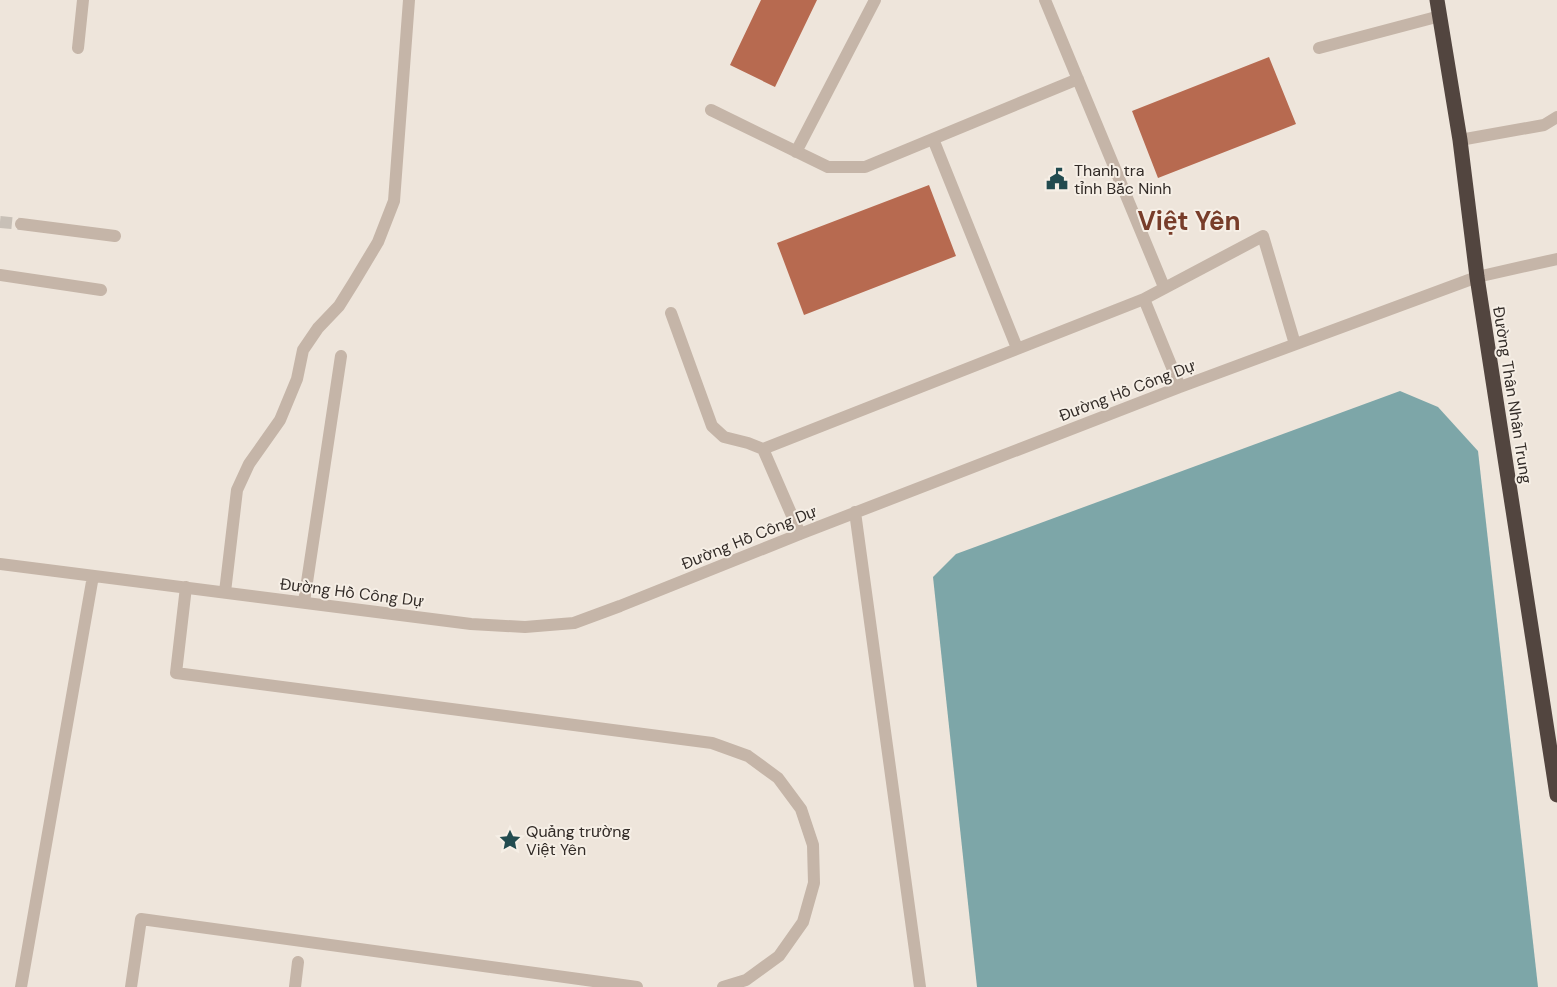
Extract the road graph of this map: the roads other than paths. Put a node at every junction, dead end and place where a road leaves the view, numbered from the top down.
1 (83, 0) edge
2 (409, 0) edge
3 (875, 0) edge
4 (1045, 0) edge
5 (1437, 0) edge
6 (1440, 16) junction
7 (78, 48) dead end
8 (1319, 48) dead end
9 (1078, 79) junction
10 (711, 110) dead end
11 (1557, 117) edge
12 (933, 139) junction
13 (1460, 140) junction
14 (796, 152) junction
15 (21, 224) tunnel mouth
16 (115, 236) dead end
17 (1557, 260) edge
18 (0, 275) edge
19 (1477, 277) junction
20 (1164, 287) junction
21 (101, 290) dead end
22 (1144, 299) junction
23 (671, 312) dead end
24 (1295, 344) junction
25 (1017, 348) junction
26 (340, 356) dead end
27 (1180, 386) junction
28 (763, 449) junction
29 (856, 512) junction
30 (800, 534) junction
31 (0, 564) edge
32 (93, 576) junction
33 (186, 587) junction
34 (224, 592) junction
35 (304, 602) junction
36 (1557, 795) edge
37 (298, 962) dead end
38 (21, 987) edge
39 (131, 987) edge
40 (294, 987) edge
41 (637, 987) edge
42 (723, 987) edge
43 (920, 987) edge

1 - 7 street
2 - 34 street
3 - 14 street
4 - 9 street
5 - 6 highway, Đường Thân Nhân Trung
6 - 8 street
6 - 13 highway, Đường Thân Nhân Trung
9 - 12 street
9 - 20 street
10 - 14 street
11 - 13 street
12 - 14 street
12 - 25 street
13 - 19 highway, Đường Thân Nhân Trung
15 - 16 street
17 - 19 street, Đường Hồ Công Dự
18 - 21 street
19 - 24 street, Đường Hồ Công Dự
19 - 36 highway, Đường Thân Nhân Trung
20 - 22 street
20 - 24 street
22 - 25 street
22 - 27 street
23 - 28 street
24 - 27 street, Đường Hồ Công Dự
25 - 28 street
26 - 35 street
27 - 29 street, Đường Hồ Công Dự
28 - 30 street
29 - 30 street, Đường Hồ Công Dự
29 - 43 street
30 - 35 street, Đường Hồ Công Dự
31 - 32 street, Đường Hồ Công Dự
32 - 33 street, Đường Hồ Công Dự
32 - 38 street
33 - 34 street, Đường Hồ Công Dự
33 - 42 street
34 - 35 street, Đường Hồ Công Dự
37 - 40 street
39 - 41 street

